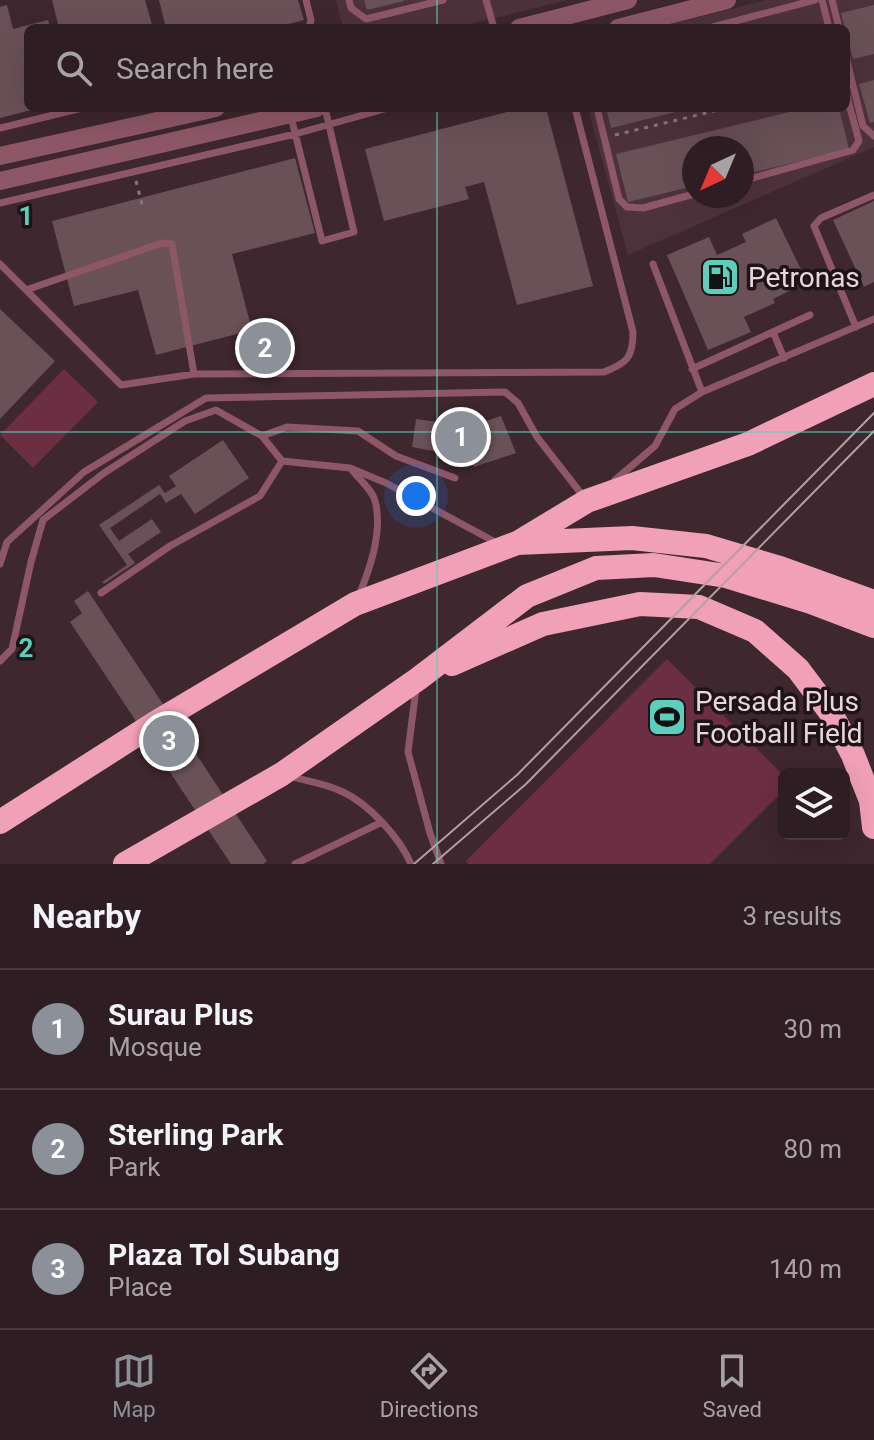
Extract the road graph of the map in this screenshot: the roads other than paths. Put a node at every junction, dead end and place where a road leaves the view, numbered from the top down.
1 (306, 0) edge
2 (349, 0) edge
3 (443, 0) edge
4 (486, 0) edge
5 (628, 0) edge
6 (727, 0) edge
7 (815, 0) edge
8 (822, 0) edge
9 (832, 0) edge
10 (577, 6) edge
11 (310, 24) edge
12 (493, 24) edge
13 (530, 24) edge
14 (634, 24) edge
15 (724, 24) edge
16 (828, 24) edge
17 (838, 24) edge
18 (850, 73) edge
19 (850, 108) edge
20 (66, 112) edge
21 (198, 112) edge
22 (356, 112) edge
23 (576, 112) edge
24 (598, 112) edge
25 (290, 116) junction
26 (323, 116) edge
27 (0, 128) edge
28 (295, 134) junction
29 (874, 136) edge
30 (0, 156) edge
31 (754, 178) edge
32 (0, 181) edge
33 (874, 195) edge
34 (682, 197) edge
35 (0, 203) edge
36 (0, 264) edge
37 (653, 264) dead end
38 (26, 290) junction
39 (810, 315) dead end
40 (874, 319) edge
41 (856, 327) junction
42 (773, 332) junction
43 (784, 358) junction
44 (692, 369) junction
45 (194, 374) junction
46 (874, 384) edge
47 (702, 392) junction
48 (262, 436) junction
49 (282, 461) junction
50 (350, 468) junction
51 (455, 478) dead end
52 (587, 501) junction
53 (510, 545) junction
54 (0, 564) edge
55 (101, 593) dead end
56 (874, 602) edge
57 (355, 604) junction
58 (874, 626) edge
59 (0, 661) edge
60 (418, 679) junction
61 (282, 774) junction
62 (0, 822) edge
63 (382, 822) junction
64 (874, 827) edge
65 (125, 864) edge
66 (295, 864) edge
67 (411, 864) edge
68 (441, 864) edge

1 - 11 lane
2 - 3 lane
4 - 12 lane
5 - 10 street
6 - 14 street
7 - 15 lane
8 - 16 lane
9 - 17 lane
10 - 13 street
18 - 29 lane
19 - 31 lane
20 - 27 lane
21 - 30 street
22 - 26 lane
23 - 45 lane
24 - 34 lane
25 - 26 street
25 - 28 lane
25 - 32 street
26 - 28 lane
26 - 28 lane
28 - 35 lane
33 - 41 lane
36 - 38 lane
37 - 44 lane
38 - 45 lane
38 - 45 lane
39 - 42 lane
40 - 41 lane
41 - 43 lane
42 - 43 lane
42 - 44 lane
43 - 47 lane
44 - 47 lane
46 - 52 highway
47 - 52 lane
48 - 49 lane
48 - 51 lane
48 - 59 lane
49 - 50 lane
49 - 55 lane
50 - 53 lane
50 - 57 lane
52 - 53 highway
52 - 54 lane
53 - 56 highway
53 - 57 highway
57 - 62 highway
58 - 60 highway
60 - 61 highway
60 - 64 highway
60 - 68 lane
61 - 63 lane
61 - 65 highway
63 - 66 lane
63 - 67 lane

